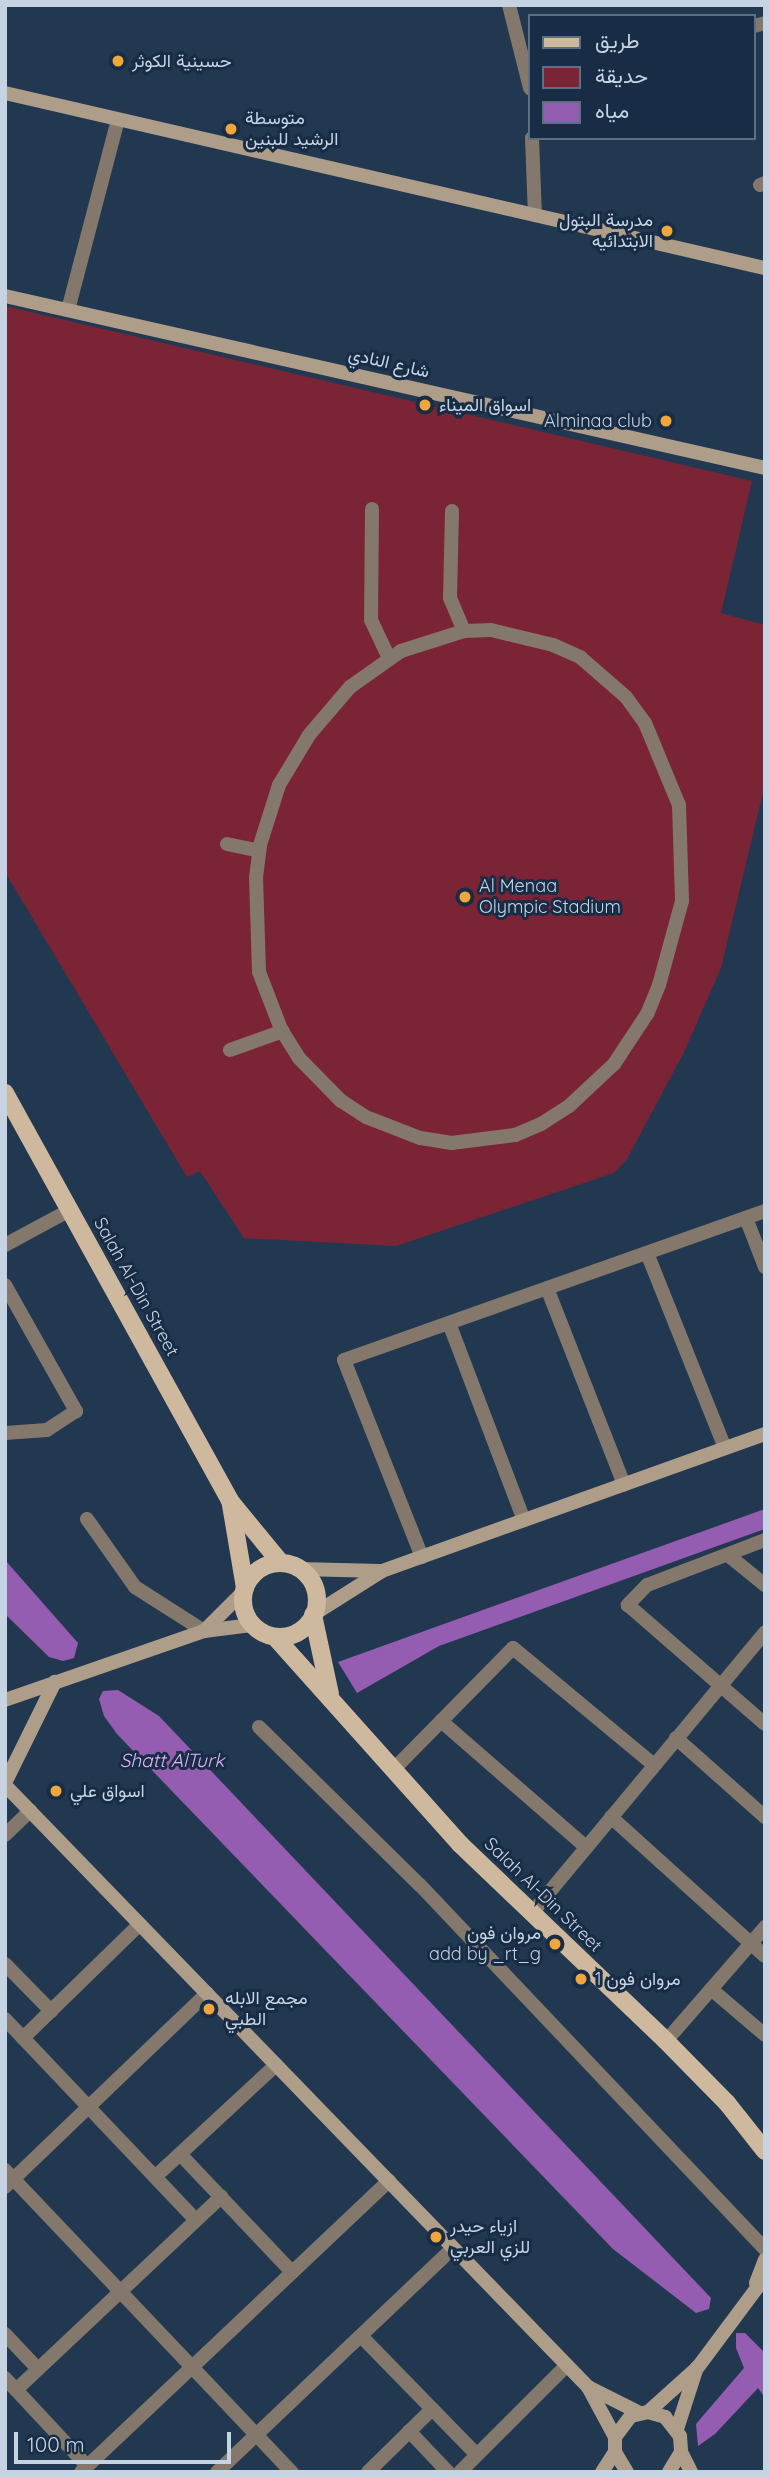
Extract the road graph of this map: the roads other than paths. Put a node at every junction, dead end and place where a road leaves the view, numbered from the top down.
1 (509, 5) edge
2 (528, 78) edge
3 (5, 93) edge
4 (118, 119) junction
5 (532, 140) edge
6 (535, 215) junction
7 (765, 268) edge
8 (5, 296) edge
9 (68, 310) junction
10 (765, 468) edge
11 (372, 509) dead end
12 (453, 511) dead end
13 (464, 631) junction
14 (389, 658) junction
15 (227, 844) dead end
16 (259, 851) junction
17 (283, 1031) junction
18 (230, 1050) dead end
19 (5, 1093) edge
20 (70, 1210) junction
21 (765, 1211) edge
22 (746, 1218) junction
23 (5, 1245) edge
24 (647, 1253) junction
25 (765, 1266) edge
26 (5, 1285) edge
27 (547, 1288) junction
28 (449, 1323) junction
29 (5, 1433) edge
30 (765, 1434) edge
31 (725, 1448) junction
32 (624, 1484) junction
33 (230, 1501) junction
34 (87, 1519) dead end
35 (524, 1520) junction
36 (765, 1541) edge
37 (728, 1555) junction
38 (422, 1557) junction
39 (281, 1563) junction
40 (299, 1569) junction
41 (382, 1571) junction
42 (765, 1585) edge
43 (244, 1590) junction
44 (314, 1614) junction
45 (252, 1625) junction
46 (204, 1631) junction
47 (765, 1632) edge
48 (275, 1637) junction
49 (55, 1682) junction
50 (721, 1685) junction
51 (5, 1700) edge
52 (337, 1710) junction
53 (441, 1721) junction
54 (765, 1724) edge
55 (260, 1727) dead end
56 (677, 1738) junction
57 (654, 1765) junction
58 (393, 1770) junction
59 (5, 1784) edge
60 (30, 1811) junction
61 (611, 1817) junction
62 (765, 1817) edge
63 (5, 1835) edge
64 (586, 1847) junction
65 (532, 1913) junction
66 (140, 1924) junction
67 (765, 1927) edge
68 (750, 1944) junction
69 (765, 1956) edge
70 (7, 1968) edge
71 (711, 1990) junction
72 (207, 1993) junction
73 (51, 2011) junction
74 (5, 2019) edge
75 (765, 2035) edge
76 (23, 2038) junction
77 (666, 2041) junction
78 (276, 2064) junction
79 (89, 2107) junction
80 (764, 2146) edge
81 (180, 2154) junction
82 (155, 2177) junction
83 (8, 2179) edge
84 (388, 2181) junction
85 (221, 2197) junction
86 (196, 2220) junction
87 (453, 2248) junction
88 (765, 2249) edge
89 (765, 2260) edge
90 (292, 2272) junction
91 (760, 2282) edge
92 (121, 2291) junction
93 (5, 2334) edge
94 (361, 2336) junction
95 (567, 2365) junction
96 (192, 2367) junction
97 (698, 2367) junction
98 (38, 2369) junction
99 (5, 2378) edge
100 (588, 2387) junction
101 (16, 2389) junction
102 (432, 2409) junction
103 (644, 2413) junction
104 (677, 2429) junction
105 (409, 2431) junction
106 (256, 2434) junction
107 (615, 2445) junction
108 (681, 2452) junction
109 (477, 2455) junction
110 (84, 2469) edge
111 (216, 2472) edge
112 (292, 2472) edge
113 (368, 2472) edge
114 (448, 2472) edge
115 (460, 2472) edge
116 (602, 2472) edge
117 (627, 2472) edge
118 (669, 2472) edge
119 (691, 2472) edge

1 - 2 street
3 - 4 street
4 - 6 street
4 - 9 street
5 - 6 street
6 - 7 street
8 - 9 street, شارع النادي
9 - 10 street, شارع النادي
11 - 14 street
12 - 13 street
13 - 14 street
13 - 17 street
14 - 16 street
15 - 16 street
16 - 17 street
17 - 18 street
19 - 20 main road, Salah Al-Din Street
20 - 23 street
20 - 33 main road, Salah Al-Din Street
21 - 22 street
22 - 24 street
22 - 25 street
24 - 27 street
24 - 31 street
26 - 29 street
27 - 28 street
27 - 32 street
28 - 35 street
28 - 38 street
30 - 31 street
31 - 32 street
32 - 35 street
33 - 39 main road, Salah Al-Din Street
33 - 43 main road, Salah Al-Din Street
34 - 46 street
35 - 38 street
36 - 37 street
37 - 42 street
37 - 50 street
38 - 41 street
39 - 40 main road
39 - 43 main road
40 - 41 street
40 - 44 main road
41 - 44 street
43 - 45 main road
43 - 46 street
44 - 48 main road
44 - 52 main road, Salah Al-Din Street
45 - 46 street
45 - 48 main road
46 - 49 street
47 - 50 street
48 - 52 main road, Salah Al-Din Street
49 - 51 street
49 - 59 street
50 - 54 street
50 - 56 street
52 - 58 main road, Salah Al-Din Street
53 - 57 street
53 - 58 street
53 - 64 street
55 - 88 street
56 - 57 street
56 - 62 street
57 - 61 street
58 - 65 main road, Salah Al-Din Street
59 - 60 street
60 - 63 street
60 - 66 street
61 - 64 street
61 - 68 street
64 - 65 street
65 - 77 main road, Salah Al-Din Street
66 - 72 street
66 - 73 street
67 - 68 street
68 - 69 street
68 - 71 street
70 - 73 street
71 - 75 street
71 - 77 street
72 - 78 street
72 - 79 street
73 - 76 street
74 - 76 street
76 - 79 street
77 - 80 main road, Salah Al-Din Street
78 - 81 street
78 - 84 street
79 - 82 street
79 - 83 street
81 - 82 street
81 - 85 street
82 - 86 street
83 - 92 street
84 - 87 street
84 - 90 street
85 - 86 street
85 - 90 street
86 - 92 street
87 - 94 street
87 - 95 street
89 - 91 street
90 - 96 street
91 - 97 street
92 - 96 street
92 - 98 street
93 - 98 street
94 - 102 street
94 - 106 street
95 - 100 street
95 - 109 street
96 - 106 street
96 - 110 street
97 - 103 street
97 - 104 street
98 - 101 street
99 - 101 street
100 - 103 street
100 - 107 street
101 - 110 street
102 - 105 street
102 - 109 street
103 - 104 street
103 - 107 street
104 - 108 street
105 - 113 street
105 - 114 street
106 - 111 street
106 - 112 street
107 - 116 street
107 - 117 street
108 - 118 street
108 - 119 street
109 - 115 street

